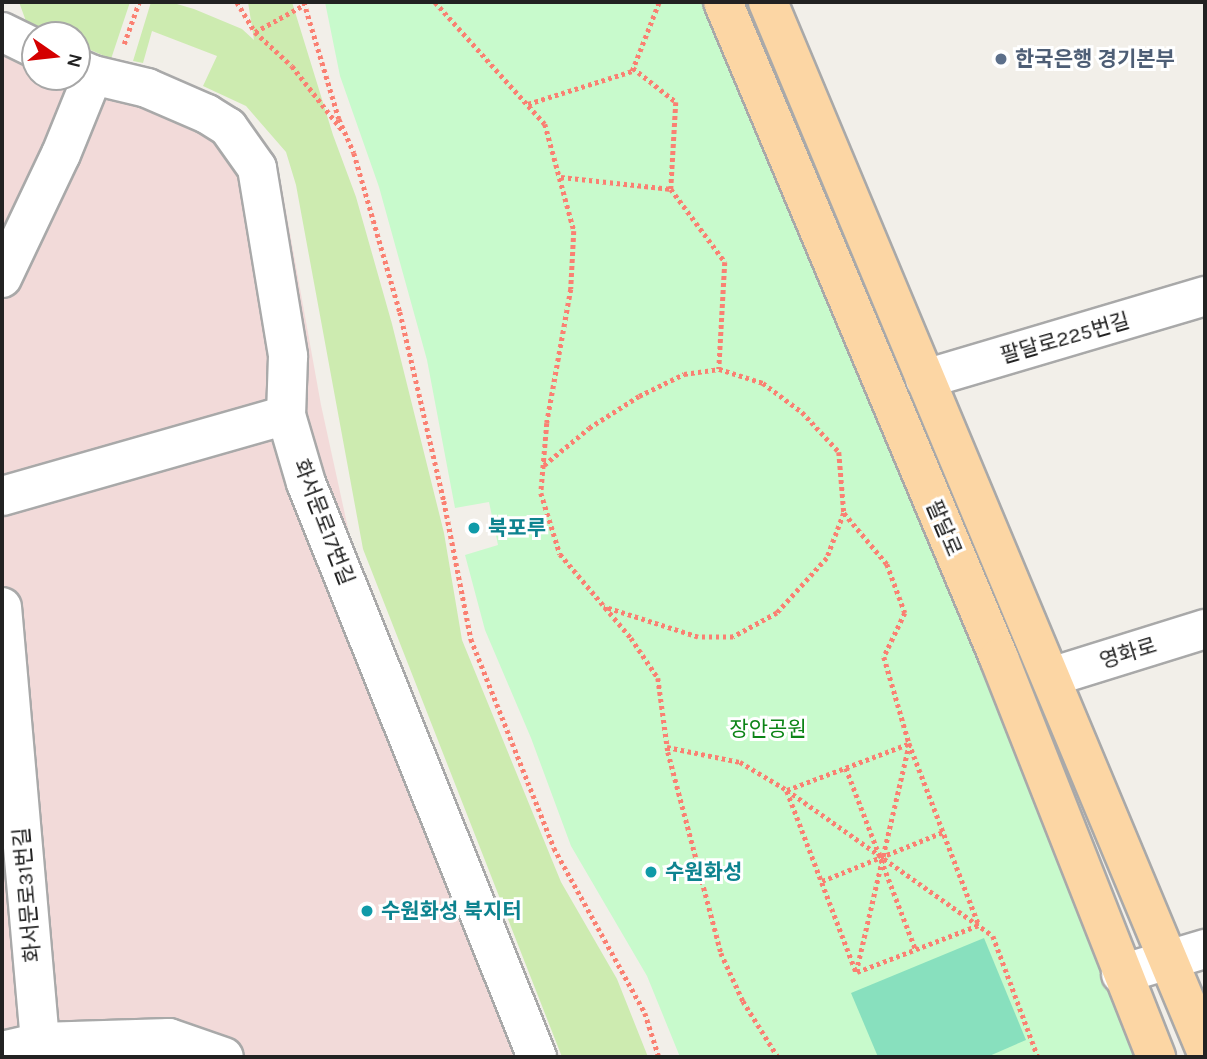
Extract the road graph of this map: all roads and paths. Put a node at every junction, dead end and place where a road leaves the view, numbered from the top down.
1 (139, 2) edge
2 (237, 2) edge
3 (435, 2) edge
4 (659, 2) edge
5 (723, 2) edge
6 (768, 2) edge
7 (304, 4) edge
8 (2, 32) edge
9 (255, 32) junction
10 (21, 41) edge
11 (634, 68) junction
12 (94, 74) edge
13 (528, 104) junction
14 (346, 134) junction
15 (561, 177) junction
16 (671, 189) junction
17 (2, 278) edge
18 (1205, 296) edge
19 (719, 369) junction
20 (925, 379) junction
21 (286, 415) junction
22 (543, 465) junction
23 (2, 496) edge
24 (844, 513) junction
25 (604, 606) junction
26 (2, 607) edge
27 (1205, 629) edge
28 (1051, 677) junction
29 (909, 743) junction
30 (667, 747) junction
31 (846, 768) junction
32 (787, 790) junction
33 (943, 831) junction
34 (882, 857) junction
35 (822, 881) junction
36 (979, 925) junction
37 (1205, 949) edge
38 (916, 950) junction
39 (1168, 960) junction
40 (856, 972) junction
41 (1121, 974) junction
42 (1205, 1048) edge
43 (41, 1049) edge
44 (2, 1051) edge
45 (224, 1057) edge
46 (537, 1057) edge
47 (659, 1057) edge
48 (778, 1057) edge
49 (1038, 1057) edge
50 (1156, 1057) edge

1 - 12 path
2 - 9 path
3 - 13 path
4 - 11 path
5 - 41 main road, 팔달로
6 - 20 main road, 팔달로
7 - 9 path
7 - 14 path
8 - 10 street
9 - 14 path
11 - 13 path
11 - 16 path
12 - 17 street
12 - 21 street, 화서문로17번길
13 - 15 path
14 - 47 path
15 - 16 path
15 - 22 path
16 - 19 path
18 - 20 street, 팔달로225번길
19 - 22 path
19 - 24 path
20 - 28 main road, 팔달로
21 - 23 street
21 - 46 street, 화서문로17번길
22 - 25 path
24 - 25 path
24 - 29 path
25 - 30 path
26 - 43 street, 화서문로31번길
27 - 28 street, 영화로
28 - 39 main road, 팔달로
29 - 31 path
29 - 33 path
29 - 34 path
30 - 32 path
30 - 48 path
31 - 32 path
31 - 34 path
32 - 34 path
32 - 35 path
33 - 34 path
33 - 36 path
34 - 35 path
34 - 36 path
34 - 38 path
34 - 40 path
35 - 40 path
36 - 38 path
36 - 49 path
37 - 39 street
38 - 40 path
39 - 41 street
39 - 42 main road, 팔달로
41 - 50 main road, 팔달로
43 - 44 street
43 - 45 street

